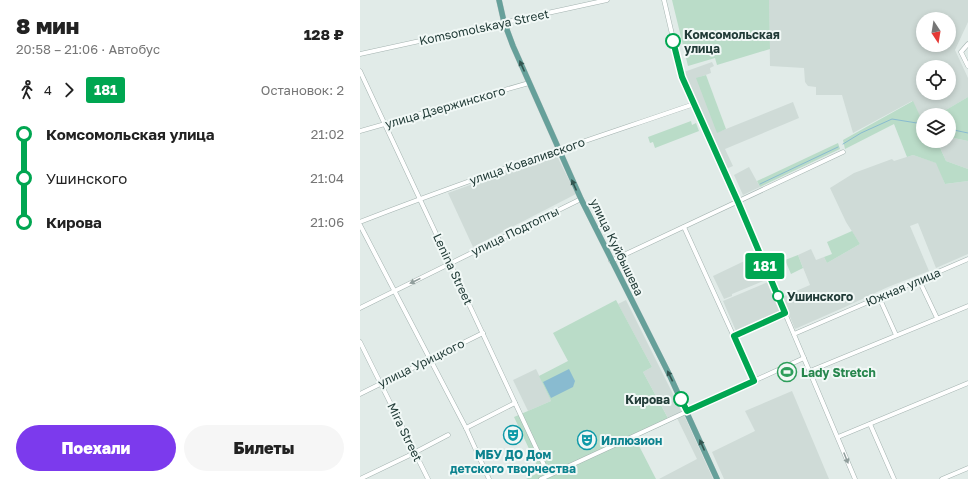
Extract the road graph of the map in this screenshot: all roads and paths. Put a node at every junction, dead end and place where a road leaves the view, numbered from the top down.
1 (499, 0) edge
2 (607, 0) edge
3 (664, 0) edge
4 (504, 22) junction
5 (968, 44) edge
6 (360, 54) edge
7 (968, 66) edge
8 (360, 71) edge
9 (529, 83) junction
10 (694, 104) junction
11 (384, 124) junction
12 (360, 131) edge
13 (559, 150) junction
14 (842, 152) dead end
15 (419, 199) junction
16 (581, 199) junction
17 (738, 202) junction
18 (360, 222) edge
19 (360, 225) edge
20 (684, 227) junction
21 (968, 259) edge
22 (611, 261) junction
23 (450, 264) junction
24 (919, 280) junction
25 (394, 291) junction
26 (879, 297) junction
27 (968, 306) edge
28 (360, 308) edge
29 (785, 313) junction
30 (937, 318) junction
31 (483, 333) junction
32 (794, 334) junction
33 (734, 336) junction
34 (896, 336) junction
35 (360, 342) edge
36 (804, 358) junction
37 (430, 359) junction
38 (810, 371) junction
39 (754, 381) junction
40 (381, 383) junction
41 (968, 383) edge
42 (360, 394) edge
43 (515, 403) junction
44 (687, 411) junction
45 (870, 424) junction
46 (466, 428) junction
47 (448, 435) dead end
48 (838, 437) junction
49 (415, 452) junction
50 (545, 468) dead end
51 (968, 468) edge
52 (552, 474) junction
53 (360, 478) edge
54 (428, 479) edge
55 (489, 479) edge
56 (541, 479) edge
57 (554, 479) edge
58 (717, 479) edge
59 (855, 479) edge
60 (894, 479) edge
61 (942, 479) edge

1 - 4 main road, улица Куйбышева
2 - 4 street, Komsomolskaya Street
3 - 10 street
4 - 6 street, Komsomolskaya Street
9 -> 4 main road, улица Куйбышева
5 - 7 street
8 - 11 street, Lenina Street
9 - 11 street, улица Дзержинского
9 - 13 main road, улица Куйбышева
10 - 13 street, улица Коваливского
10 - 17 street
11 - 12 street, улица Дзержинского
11 - 15 street, Lenina Street
13 - 15 street, улица Коваливского
16 -> 13 main road, улица Куйбышева
14 - 17 street
15 - 18 street, улица Коваливского
15 - 23 street, Lenina Street
16 - 22 main road, улица Куйбышева
16 - 23 street, улица Подтопты
17 - 20 street
17 - 29 street
19 - 25 street
20 - 22 street
20 - 33 street
21 - 24 street, Южная улица
44 -> 22 main road, улица Куйбышева
23 -> 25 street, улица Подтопты
23 - 31 street, Lenina Street
24 - 26 street, Южная улица
24 - 30 street
25 - 28 street, улица Подтопты
25 - 37 street
26 - 32 street, Южная улица
26 - 34 street
27 - 30 street
29 - 32 street
29 - 33 street
30 - 34 street
31 - 37 street, улица Урицкого
31 - 43 street, Lenina Street
32 - 36 street
33 - 39 street
34 - 38 street
35 - 40 street, Mira Street
36 - 38 street
36 - 39 street
37 - 40 street, улица Урицкого
37 - 46 street
38 - 48 street
39 - 44 street
40 - 42 street, улица Урицкого
40 - 49 street, Mira Street
41 - 45 street
43 - 46 street
43 - 50 street, Lenina Street
44 - 52 street
58 -> 44 main road, улица Куйбышева
45 - 48 street
45 - 60 street
46 - 55 street
47 - 49 street
48 -> 59 street
49 - 53 street
49 - 54 street, Mira Street
51 - 61 street
52 - 56 street
52 - 57 street

